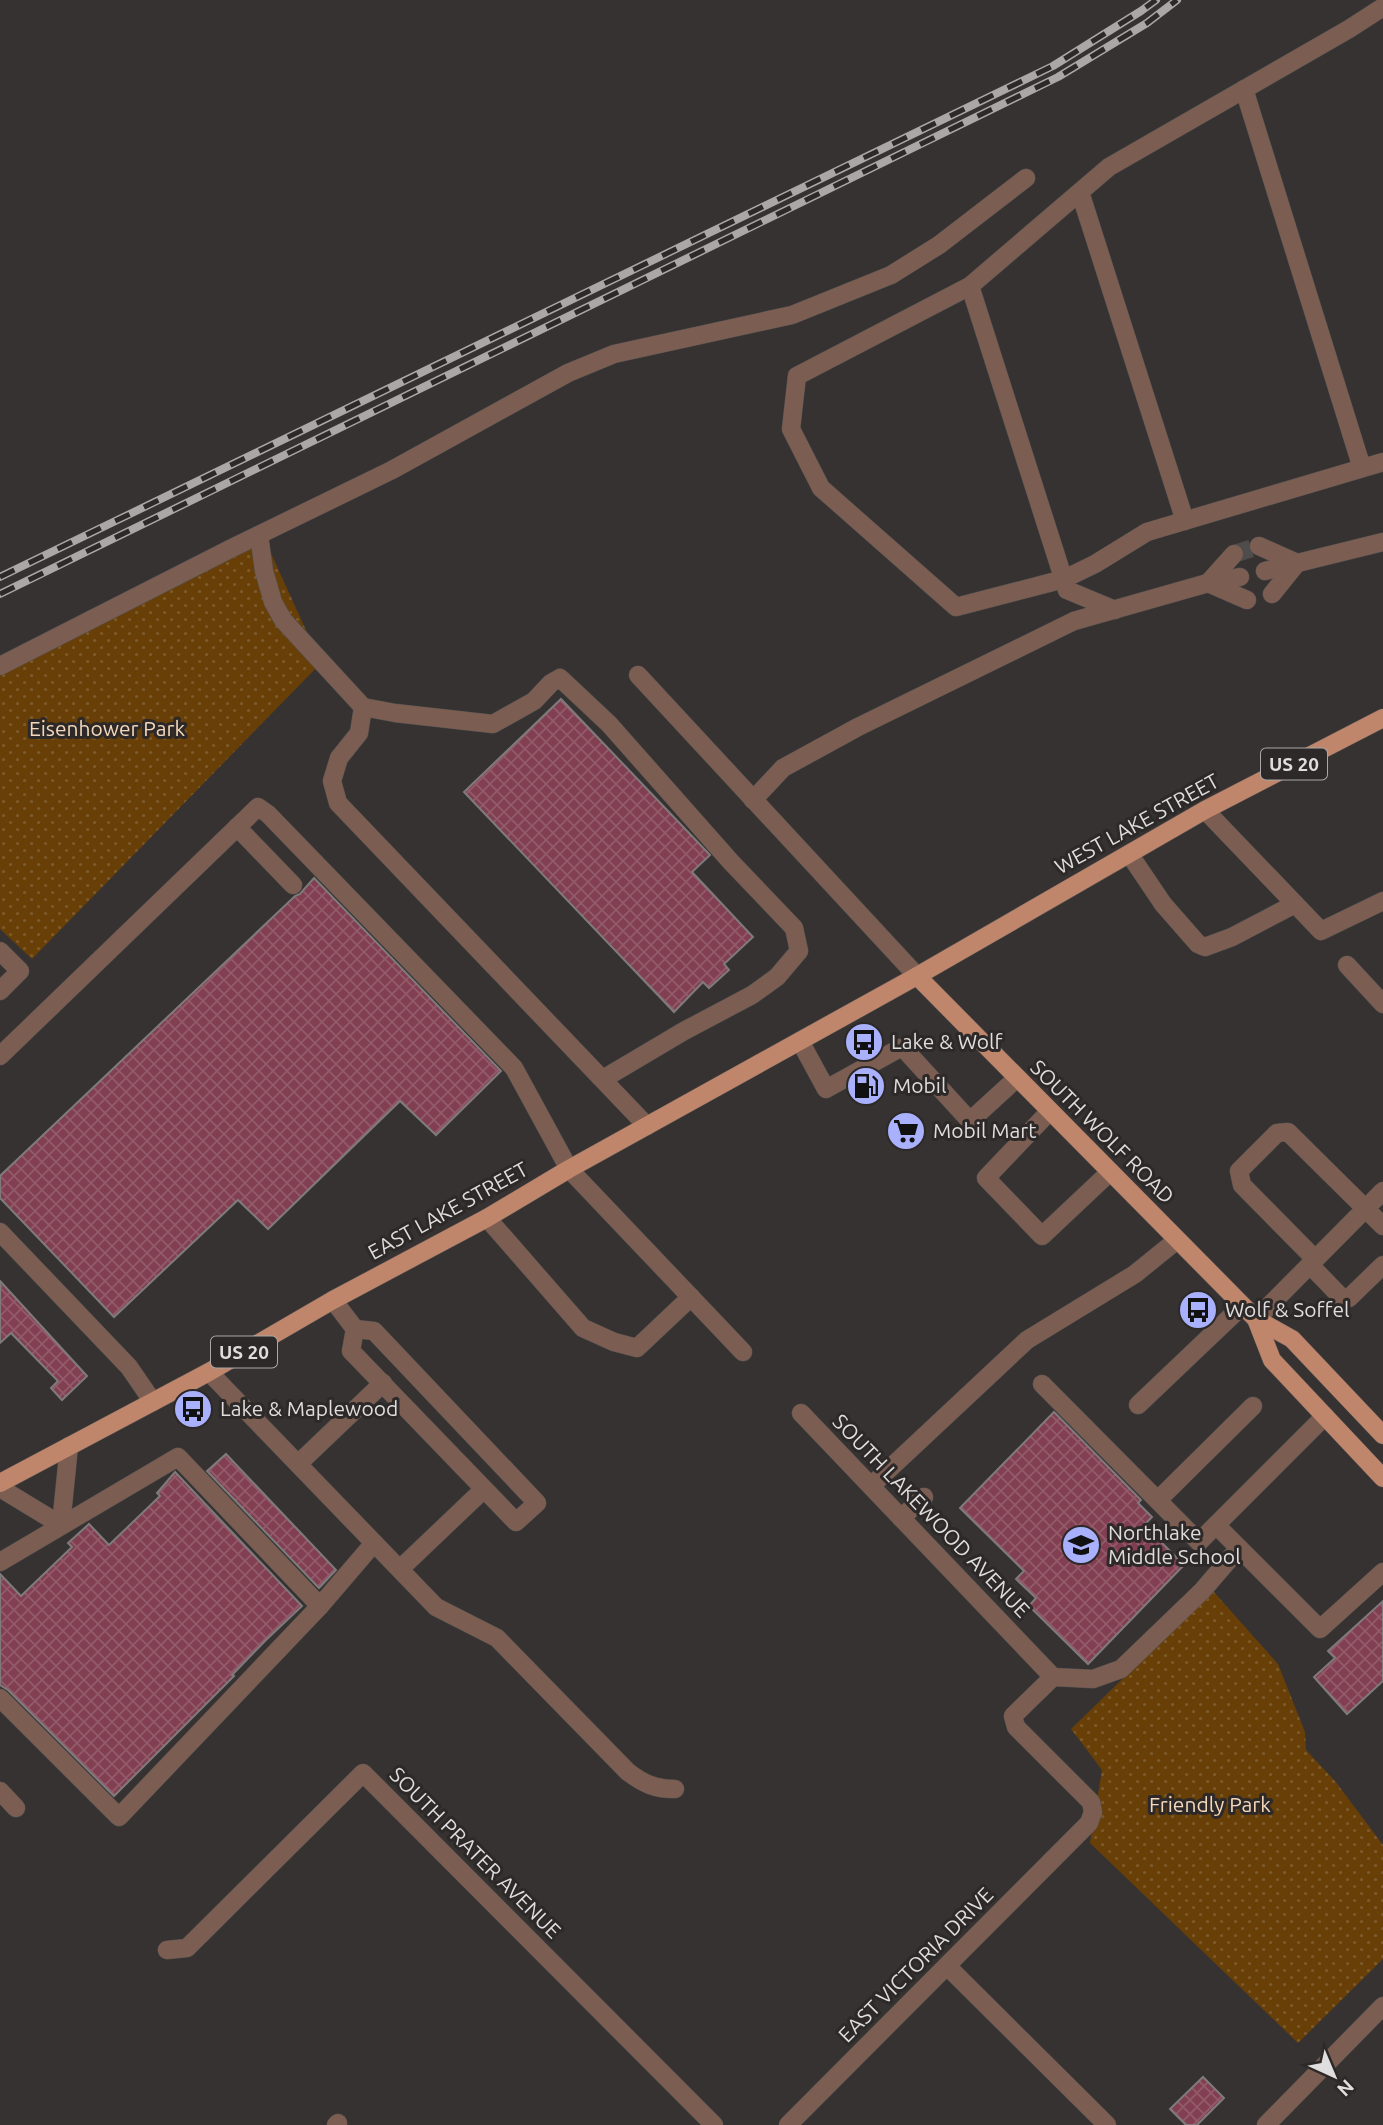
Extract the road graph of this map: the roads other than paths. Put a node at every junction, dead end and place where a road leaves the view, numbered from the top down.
1 (1383, 7) edge
2 (1244, 89) junction
3 (1026, 178) dead end
4 (1080, 192) junction
5 (970, 286) junction
6 (1383, 461) edge
7 (1362, 468) junction
8 (1185, 521) junction
9 (259, 535) junction
10 (1383, 541) edge
11 (1259, 546) tunnel mouth
12 (1234, 554) tunnel mouth
13 (1297, 563) junction
14 (1265, 571) dead end
15 (1240, 576) dead end
16 (1064, 579) junction
17 (1208, 583) junction
18 (1272, 594) dead end
19 (1247, 600) dead end
20 (1115, 610) junction
21 (0, 666) edge
22 (638, 675) dead end
23 (363, 707) junction
24 (1383, 719) edge
25 (753, 800) junction
26 (1205, 810) junction
27 (237, 827) junction
28 (1130, 855) junction
29 (293, 885) dead end
30 (1383, 901) edge
31 (1295, 904) junction
32 (0, 951) edge
33 (1347, 965) dead end
34 (916, 976) junction
35 (0, 991) edge
36 (1383, 1004) edge
37 (800, 1041) junction
38 (0, 1056) edge
39 (1017, 1078) junction
40 (603, 1079) junction
41 (1050, 1111) junction
42 (648, 1126) junction
43 (569, 1169) junction
44 (1110, 1172) junction
45 (1383, 1191) edge
46 (1366, 1208) junction
47 (487, 1218) junction
48 (1383, 1226) edge
49 (0, 1232) edge
50 (1177, 1240) junction
51 (1312, 1262) junction
52 (1383, 1265) edge
53 (691, 1297) junction
54 (333, 1300) junction
55 (1242, 1306) junction
56 (1256, 1320) junction
57 (355, 1329) junction
58 (743, 1352) dead end
59 (209, 1372) junction
60 (383, 1383) junction
61 (1042, 1384) dead end
62 (153, 1402) junction
63 (1138, 1405) dead end
64 (1253, 1406) dead end
65 (802, 1413) dead end
66 (1325, 1416) junction
67 (1383, 1435) edge
68 (69, 1446) junction
69 (298, 1464) junction
70 (1383, 1478) edge
71 (0, 1486) edge
72 (871, 1486) junction
73 (484, 1489) junction
74 (924, 1497) dead end
75 (1158, 1500) junction
76 (901, 1518) junction
77 (61, 1525) junction
78 (1216, 1525) junction
79 (374, 1543) junction
80 (1239, 1548) junction
81 (0, 1562) edge
82 (400, 1569) junction
83 (1383, 1572) edge
84 (320, 1606) junction
85 (1053, 1677) junction
86 (0, 1698) edge
87 (675, 1789) dead end
88 (0, 1791) edge
89 (16, 1808) dead end
90 (167, 1950) dead end
91 (947, 1966) junction
92 (1383, 2006) edge
93 (714, 2125) edge
94 (788, 2125) edge
95 (1107, 2125) edge
96 (1266, 2125) edge

1 - 2 street
2 - 4 street
2 - 7 street
3 - 9 street
4 - 5 street
4 - 8 street
5 - 16 street
5 - 16 street
6 - 7 street
7 - 8 street
8 - 16 street
9 - 21 street
9 - 23 street
10 - 13 street
11 - 13 street
12 - 17 street
13 - 14 street
13 - 18 street
15 - 17 street
16 - 20 street
17 - 19 street
17 - 20 street
20 - 25 street
22 - 25 street
23 - 40 street
23 - 40 street
24 - 26 main road, WEST LAKE STREET / US 20
25 - 34 street
26 - 28 main road, WEST LAKE STREET / US 20
26 - 31 street
27 - 29 street
27 - 38 street
27 - 43 street
28 - 31 street
28 - 34 main road, WEST LAKE STREET / US 20
30 - 31 street
32 - 35 street
33 - 36 street
34 - 37 main road, EAST LAKE STREET / US 20
34 - 39 main road, SOUTH WOLF ROAD
37 - 39 street
37 - 42 main road, EAST LAKE STREET / US 20
39 - 41 main road, SOUTH WOLF ROAD
40 - 42 street
41 - 44 main road, SOUTH WOLF ROAD
41 - 44 street
42 - 43 main road, EAST LAKE STREET / US 20
43 - 47 main road, EAST LAKE STREET / US 20
43 - 53 street
44 - 50 main road, SOUTH WOLF ROAD
45 - 46 street
46 - 48 street
46 - 51 street
46 - 51 street
47 - 53 street
47 - 54 main road, EAST LAKE STREET / US 20
49 - 62 street
50 - 55 main road, SOUTH WOLF ROAD
50 - 72 street
51 - 52 street
51 - 56 street
53 - 58 street
54 - 57 street
54 - 59 main road, EAST LAKE STREET / US 20
55 - 56 main road, SOUTH WOLF ROAD
55 - 63 street
56 - 66 main road, SOUTH WOLF ROAD
56 - 67 main road, SOUTH WOLF ROAD
57 - 60 street
57 - 73 street
59 - 62 main road, EAST LAKE STREET / US 20
59 - 69 street
60 - 69 street
60 - 73 street
61 - 75 street
62 - 68 main road, EAST LAKE STREET / US 20
64 - 75 street
65 - 72 street, SOUTH LAKEWOOD AVENUE
66 - 70 main road, SOUTH WOLF ROAD
66 - 78 street
68 - 71 main road, EAST LAKE STREET / US 20
68 - 77 street
69 - 79 street
71 - 77 street
72 - 76 street, SOUTH LAKEWOOD AVENUE
73 - 82 street
74 - 76 street
75 - 78 street
76 - 85 street, SOUTH LAKEWOOD AVENUE
77 - 81 street
77 - 84 street
78 - 80 street
79 - 82 street
79 - 84 street
80 - 83 street
80 - 85 street
82 - 87 street
84 - 86 street
85 - 91 street, EAST VICTORIA DRIVE
88 - 89 street
90 - 93 street, SOUTH PRATER AVENUE
91 - 94 street, EAST VICTORIA DRIVE
91 - 95 street
92 - 96 street

